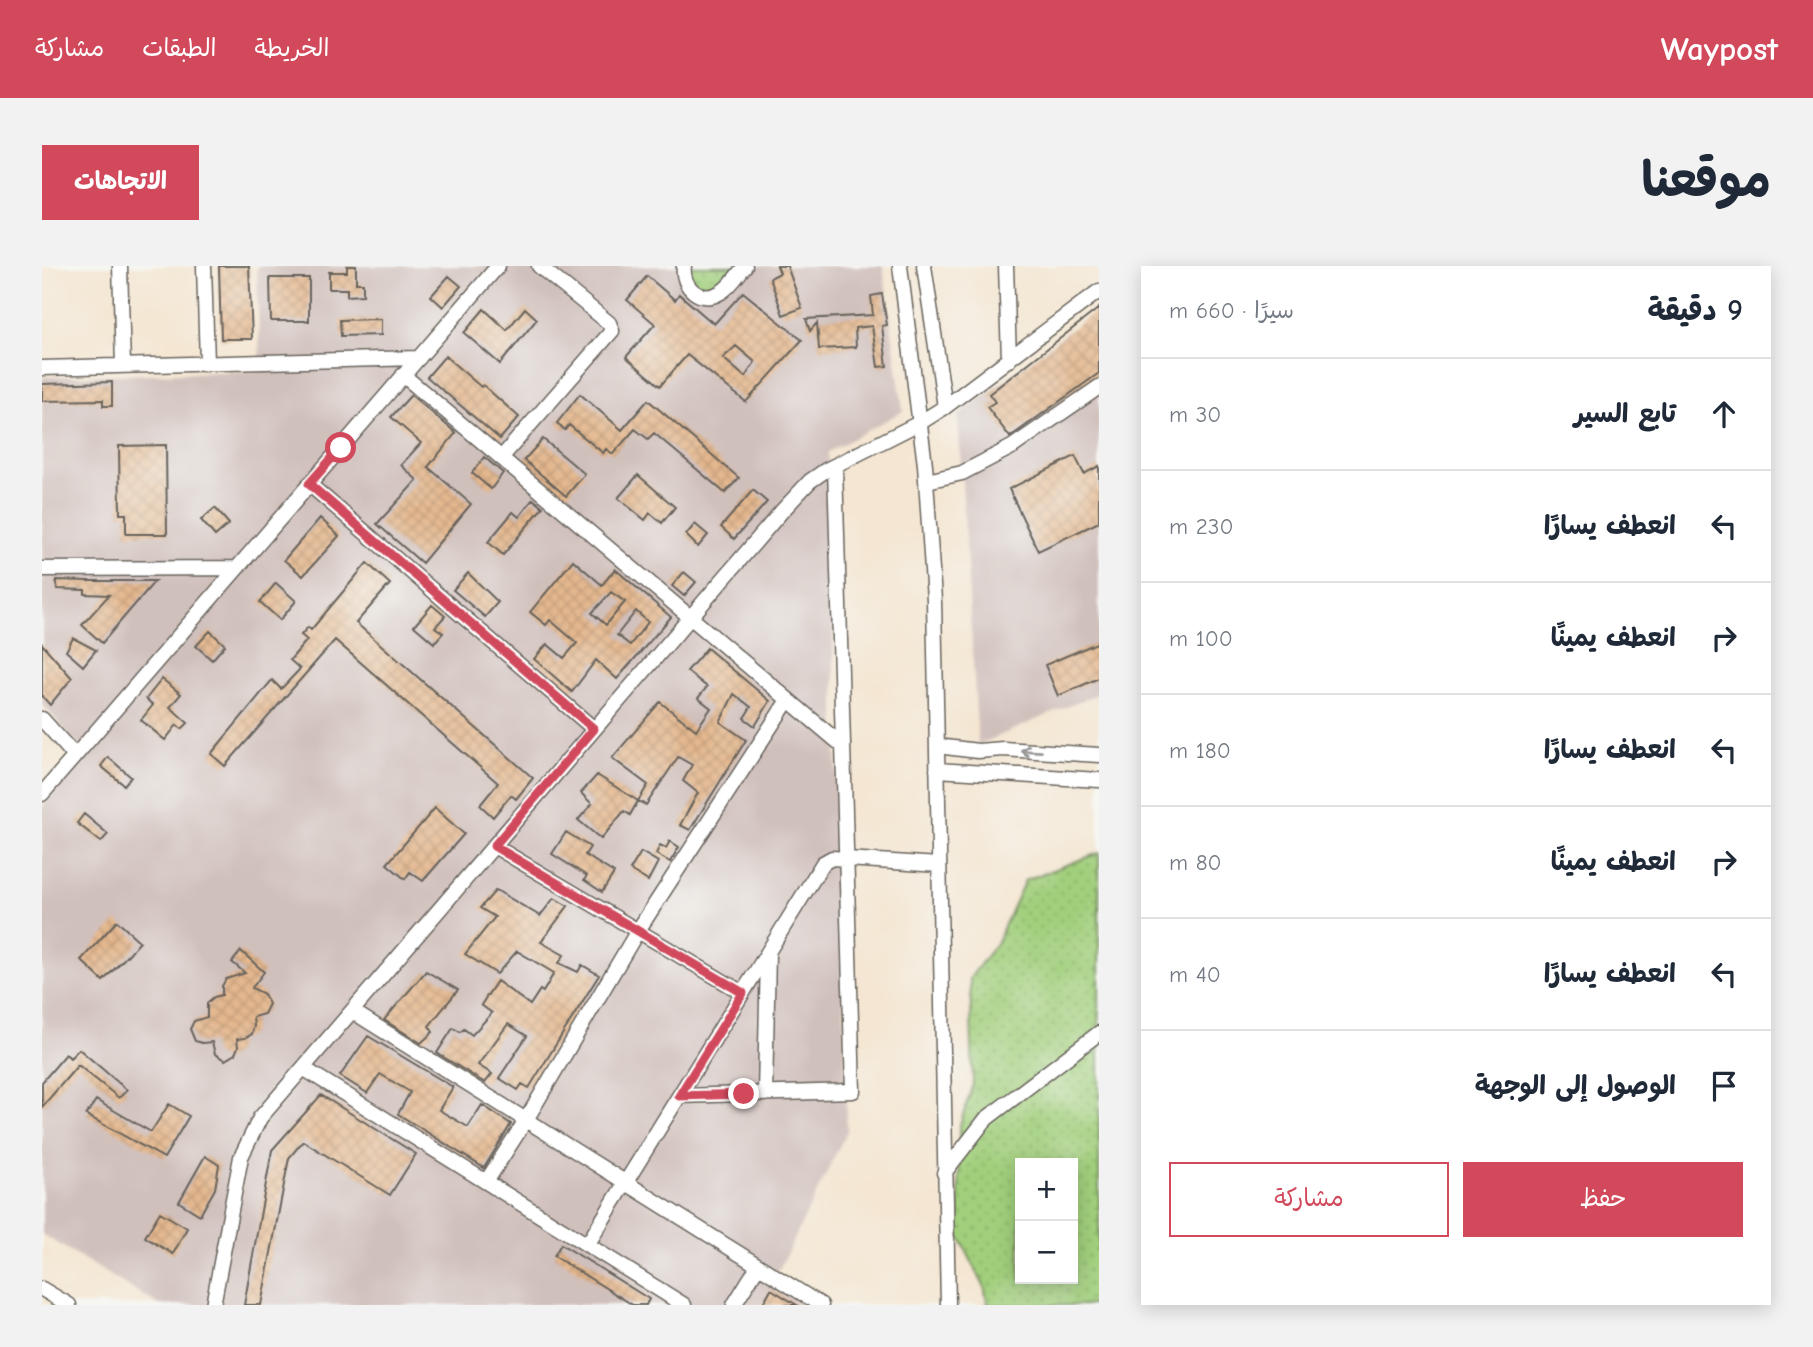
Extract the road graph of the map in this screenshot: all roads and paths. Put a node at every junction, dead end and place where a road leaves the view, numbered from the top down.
1 (120, 266) edge
2 (204, 266) edge
3 (498, 266) edge
4 (539, 266) edge
5 (684, 266) edge
6 (745, 266) edge
7 (900, 266) edge
8 (924, 266) edge
9 (1006, 266) edge
10 (1099, 291) edge
11 (419, 358) junction
12 (1009, 360) junction
13 (207, 363) junction
14 (123, 365) junction
15 (42, 368) edge
16 (403, 375) junction
17 (1099, 387) edge
18 (945, 407) junction
19 (921, 422) junction
20 (501, 458) junction
21 (835, 466) junction
22 (927, 481) junction
23 (309, 484) junction
24 (237, 568) junction
25 (42, 569) edge
26 (690, 617) junction
27 (788, 700) junction
28 (42, 719) edge
29 (594, 729) junction
30 (843, 746) junction
31 (937, 746) junction
32 (1099, 755) edge
33 (75, 756) junction
34 (937, 770) junction
35 (1099, 780) edge
36 (42, 794) edge
37 (494, 846) junction
38 (846, 858) junction
39 (939, 865) junction
40 (637, 932) junction
41 (768, 952) junction
42 (743, 993) junction
43 (352, 1011) junction
44 (1099, 1033) edge
45 (303, 1068) junction
46 (765, 1094) junction
47 (679, 1096) junction
48 (526, 1120) junction
49 (944, 1173) junction
50 (486, 1182) junction
51 (626, 1182) junction
52 (587, 1245) junction
53 (758, 1266) junction
54 (42, 1289) edge
55 (61, 1303) edge
56 (213, 1305) edge
57 (684, 1305) edge
58 (734, 1305) edge
59 (821, 1305) edge
60 (948, 1305) edge

1 - 14 street
2 - 13 street
3 - 11 street
4 - 20 street
5 - 6 street
7 - 19 street
8 - 18 street
9 - 12 street
10 - 12 street
11 - 13 street
11 - 16 street
12 - 18 street
13 - 14 street
14 - 15 street
16 - 20 street
16 - 23 street
17 - 22 street
18 - 19 street
19 - 21 street
19 - 22 street
20 - 26 street
21 - 26 street
21 - 30 street
22 - 31 street
23 - 24 street
23 - 29 street
24 - 25 street
24 - 33 street
26 - 27 street
26 - 29 street
27 - 30 street
27 - 40 street
28 - 33 street
29 - 37 street
30 - 38 street
32 -> 31 street
31 - 34 street
33 - 36 street
34 - 35 street
34 - 39 street
37 - 40 street
37 - 43 street
38 - 39 street
38 - 41 street
38 - 46 street
39 - 49 street
40 - 42 street
40 - 48 street
41 - 42 street
41 - 46 street
42 - 47 street
43 - 45 street
43 - 48 street
44 - 49 street
45 - 50 street
45 - 56 street
46 - 47 street
47 - 51 street
48 - 50 street
48 - 51 street
49 - 60 street
50 - 52 street
51 - 52 street
51 - 53 street
52 - 57 street
53 - 58 street
53 - 59 street
54 - 55 street

